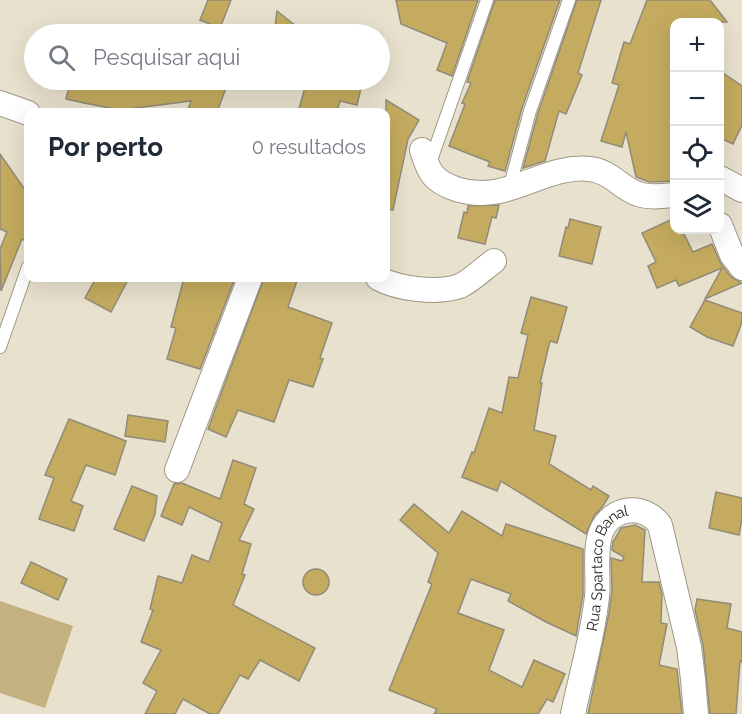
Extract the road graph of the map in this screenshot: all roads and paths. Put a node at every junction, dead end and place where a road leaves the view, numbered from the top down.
1 (487, 0) edge
2 (569, 0) edge
3 (0, 103) edge
4 (24, 112) edge
5 (425, 160) joint
6 (724, 179) edge
7 (509, 189) junction
8 (742, 190) edge
9 (670, 196) edge
10 (724, 234) edge
11 (494, 261) dead end
12 (742, 268) edge
13 (24, 278) edge
14 (248, 282) edge
15 (385, 282) edge
16 (0, 347) edge
17 (177, 470) dead end
18 (573, 714) edge
19 (696, 714) edge

1 - 5 lane
2 - 7 lane
3 - 4 street
5 - 7 street
6 - 8 street
7 - 9 street
10 - 12 street
11 - 15 street
13 - 16 lane
14 - 17 street
18 - 19 street, Rua Spartaco Banal

